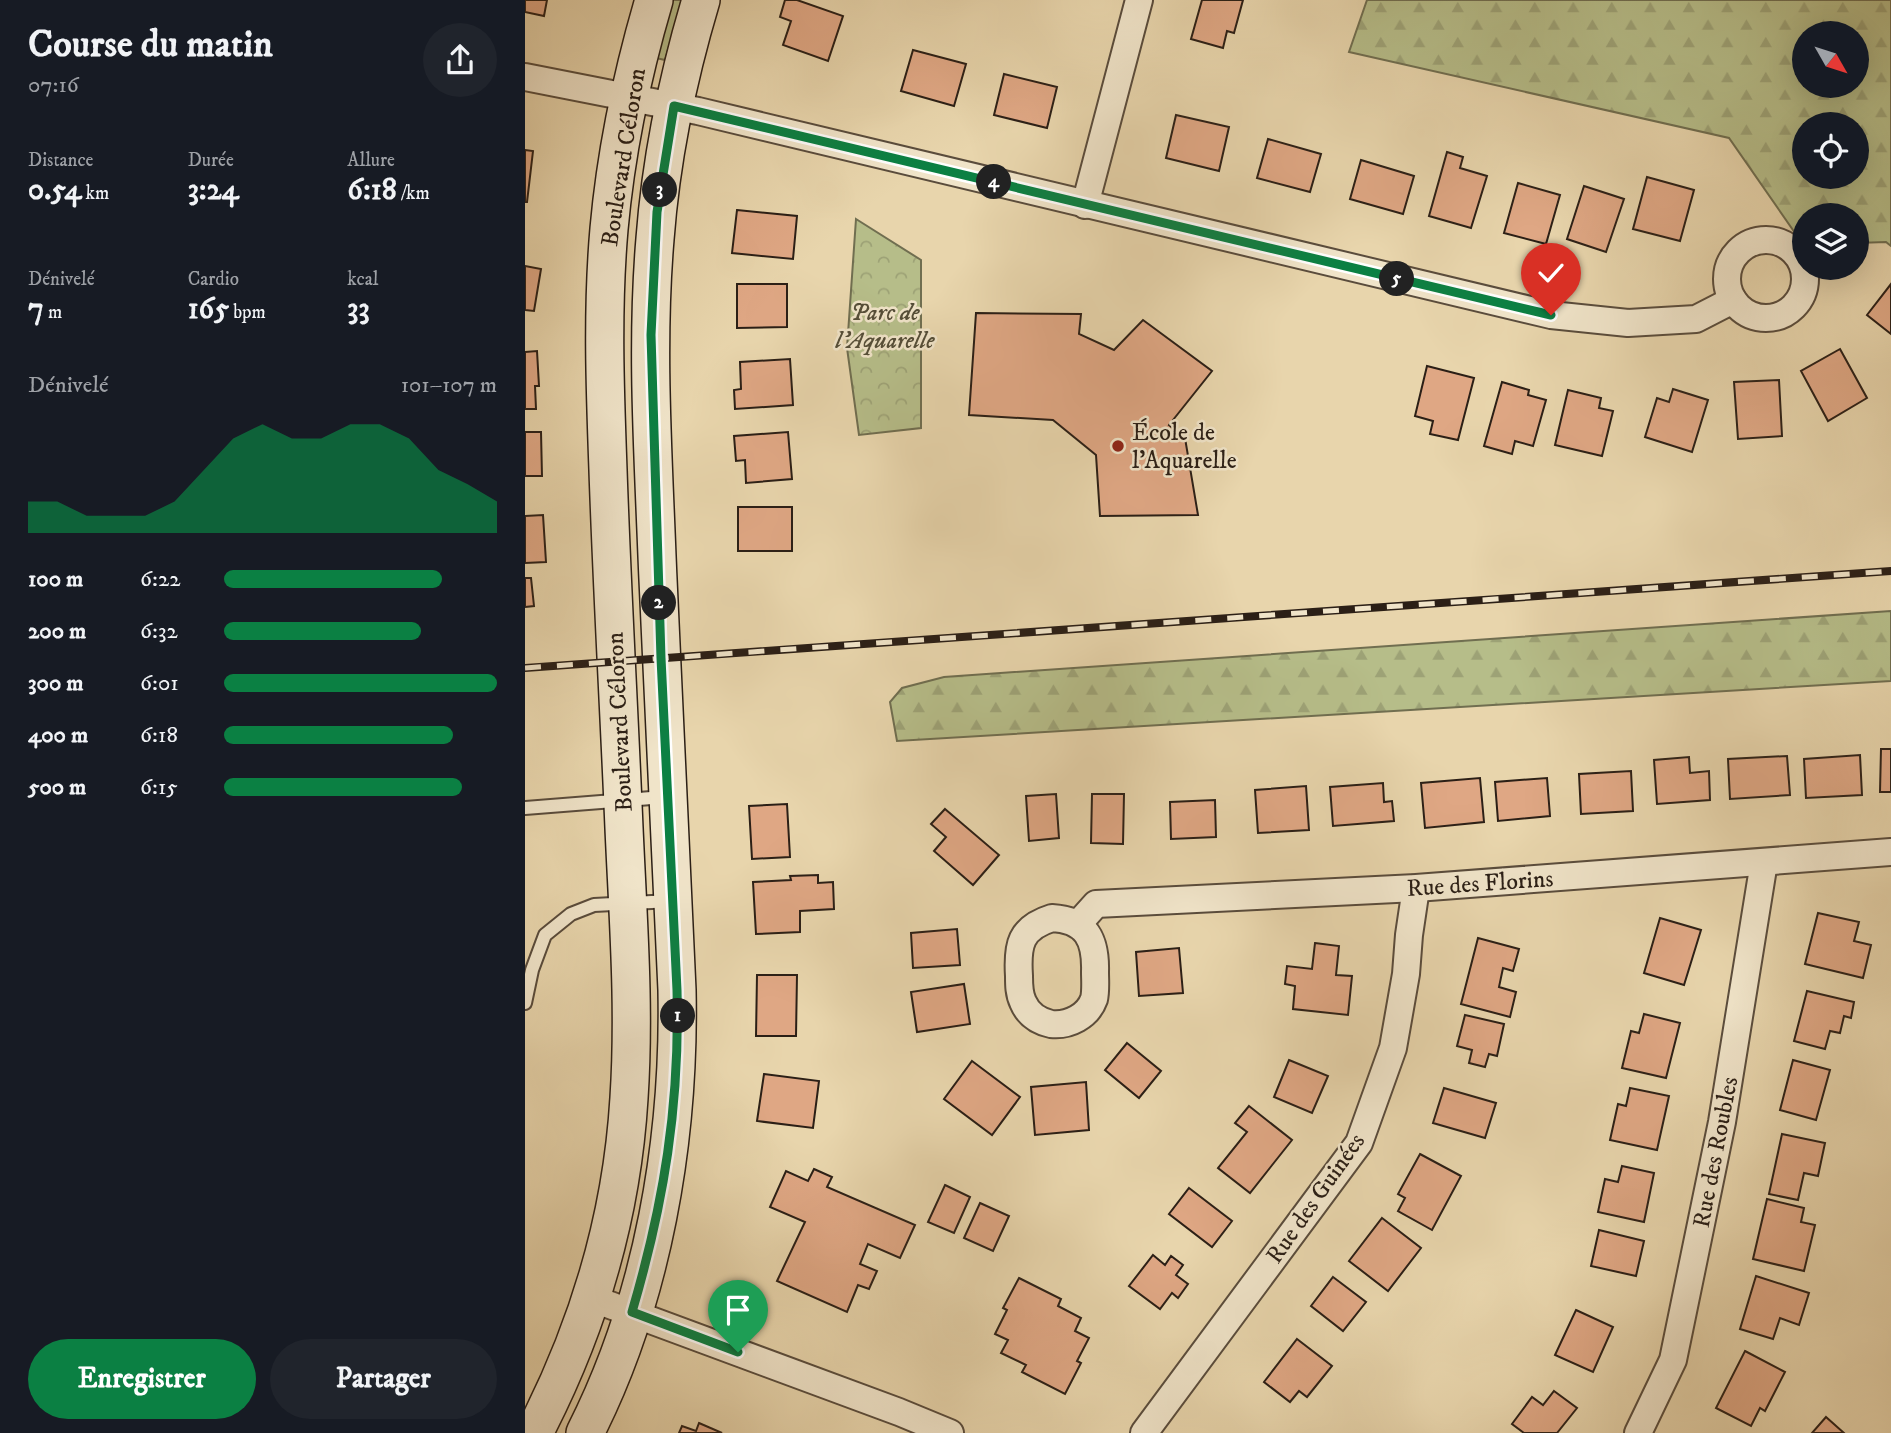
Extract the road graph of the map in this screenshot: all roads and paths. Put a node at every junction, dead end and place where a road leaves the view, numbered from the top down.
1 (654, 0) edge
2 (701, 0) edge
3 (1139, 0) edge
4 (525, 77) edge
5 (628, 97) junction
6 (674, 106) junction
7 (1085, 205) junction
8 (1733, 300) dead end
9 (668, 797) junction
10 (623, 800) junction
11 (525, 808) edge
12 (1891, 852) edge
13 (1765, 862) junction
14 (1416, 888) junction
15 (673, 901) junction
16 (627, 903) junction
17 (1078, 924) dead end
18 (525, 1003) edge
19 (591, 1298) junction
20 (632, 1312) junction
21 (1643, 1431) edge
22 (534, 1433) edge
23 (585, 1433) edge
24 (950, 1433) edge
25 (1144, 1433) edge

1 - 5 street, Boulevard Céloron
2 - 6 street, Boulevard Céloron
3 - 7 street
4 - 5 street
5 - 6 street
5 - 10 street, Boulevard Céloron
6 - 7 street
6 - 9 street, Boulevard Céloron
7 - 8 street
9 - 10 lane
9 - 15 street, Boulevard Céloron
10 - 11 lane
10 - 16 street, Boulevard Céloron
12 - 13 street, Rue des Florins
13 - 14 street, Rue des Florins
13 - 21 street, Rue des Roubles
14 - 17 street, Rue des Florins
14 - 25 street, Rue des Guinées
15 - 16 lane
15 - 20 street, Boulevard Céloron
16 - 18 lane
16 - 19 street, Boulevard Céloron
19 - 20 street
19 - 22 street, Boulevard Céloron
20 - 23 street, Boulevard Céloron
20 - 24 street

